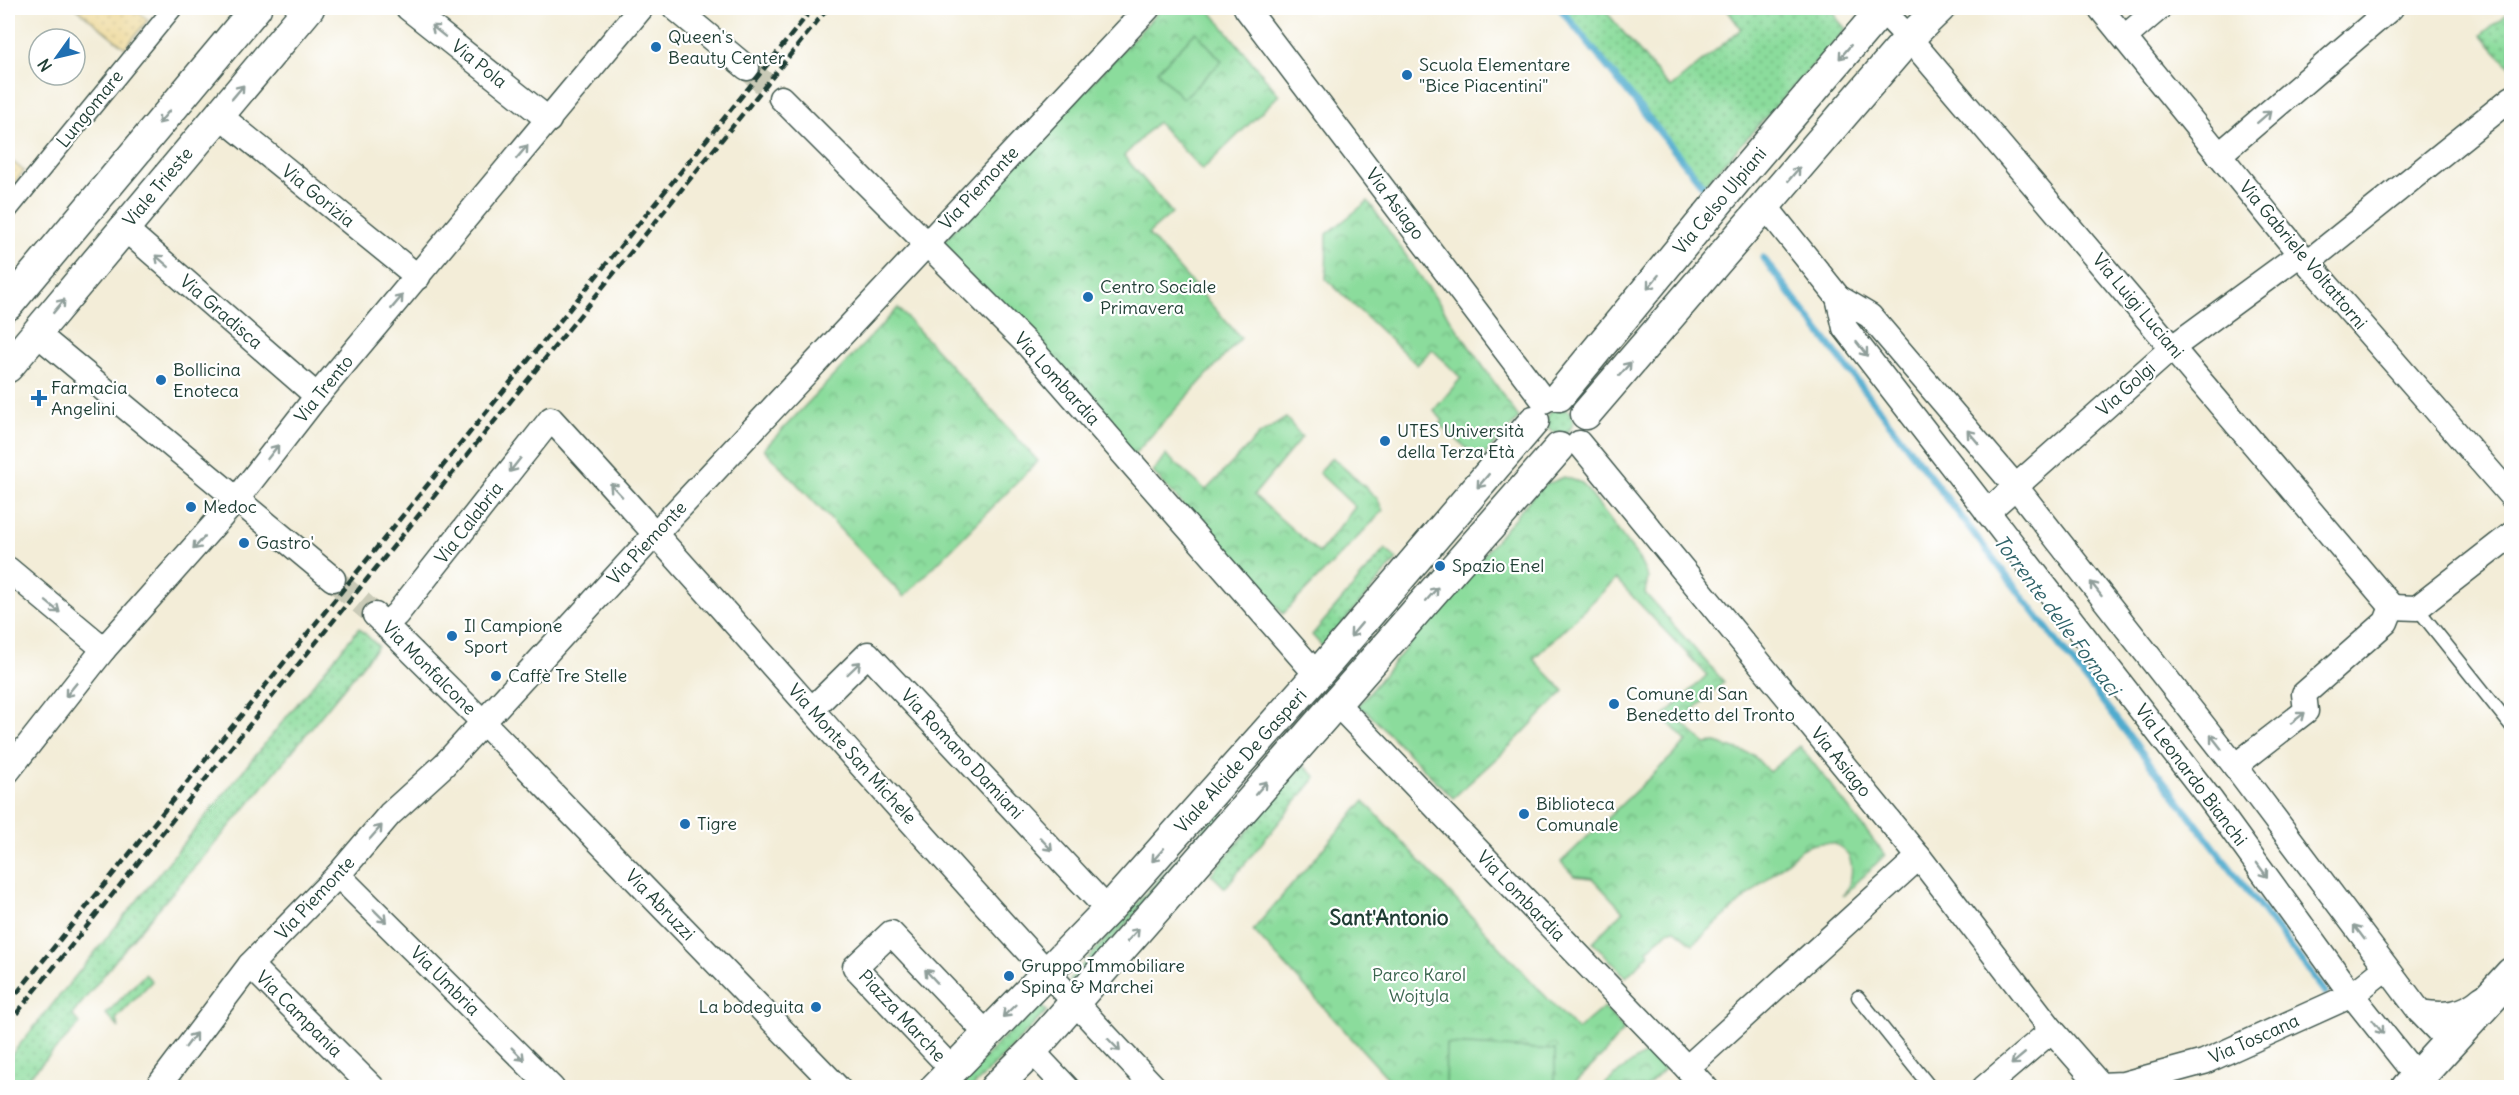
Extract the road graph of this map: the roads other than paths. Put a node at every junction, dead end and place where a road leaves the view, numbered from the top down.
1 (173, 8) edge
2 (256, 8) edge
3 (309, 8) edge
4 (408, 8) edge
5 (641, 8) edge
6 (675, 8) edge
7 (1148, 8) edge
8 (1246, 8) edge
9 (1882, 8) edge
10 (1940, 8) edge
11 (2100, 8) edge
12 (2159, 8) edge
13 (2391, 8) edge
14 (2125, 37) junction
15 (1909, 38) junction
16 (747, 68) tunnel mouth
17 (2511, 98) edge
18 (781, 99) tunnel mouth
19 (219, 115) junction
20 (549, 120) junction
21 (2219, 155) junction
22 (1766, 207) junction
23 (8, 210) edge
24 (124, 228) junction
25 (928, 243) junction
26 (2304, 258) junction
27 (418, 277) junction
28 (1838, 297) junction
29 (8, 305) edge
30 (36, 333) junction
31 (2173, 347) junction
32 (8, 366) edge
33 (317, 396) junction
34 (1546, 406) junction
35 (1586, 414) junction
36 (551, 419) joint
37 (1569, 445) junction
38 (2016, 487) junction
39 (2511, 497) edge
40 (237, 499) junction
41 (1987, 512) junction
42 (656, 533) junction
43 (2511, 534) edge
44 (8, 569) edge
45 (333, 579) tunnel mouth
46 (2392, 607) junction
47 (2416, 608) junction
48 (381, 620) joint
49 (104, 649) junction
50 (1317, 675) junction
51 (1337, 704) junction
52 (812, 709) junction
53 (483, 722) junction
54 (2511, 727) edge
55 (2235, 766) junction
56 (8, 771) edge
57 (1919, 857) junction
58 (339, 875) junction
59 (1108, 910) junction
60 (250, 966) junction
61 (2386, 968) junction
62 (1047, 973) junction
63 (2511, 974) edge
64 (2352, 995) junction
65 (1858, 997) dead end
66 (1074, 1002) junction
67 (2420, 1012) junction
68 (2052, 1030) junction
69 (986, 1033) junction
70 (2449, 1042) junction
71 (1032, 1052) junction
72 (1687, 1068) junction
73 (943, 1078) edge
74 (2413, 1083) edge
75 (159, 1086) edge
76 (2101, 1086) edge
77 (373, 1088) edge
78 (552, 1088) edge
79 (838, 1088) edge
80 (995, 1088) edge
81 (1067, 1088) edge
82 (1155, 1088) edge
83 (1706, 1088) edge
84 (1930, 1088) edge
85 (1984, 1088) edge

1 - 23 street, Lungomare
2 -> 29 street
19 -> 3 street, Viale Trieste
20 -> 4 street, Via Pola
5 - 20 street, Via Trento
6 - 16 street
7 - 25 street, Via Piemonte
8 - 34 street, Via Asiago
9 - 15 street, Via Luigi Luciani
9 -> 34 street, Via Celso Ulpiani
10 - 15 street, Via Celso Ulpiani
11 - 14 street, Via Gabriele Voltattorni
12 - 14 street
21 -> 13 street
14 - 21 street, Via Gabriele Voltattorni
22 -> 15 street, Via Celso Ulpiani
15 - 31 street, Via Luigi Luciani
17 - 26 street, Via Golgi
18 - 25 street, Via Lombardia
19 - 24 street, Viale Trieste
19 - 27 street, Via Gorizia
27 -> 20 street, Via Trento
21 - 26 street, Via Gabriele Voltattorni
22 - 28 street, Via Leonardo Bianchi
35 -> 22 street, Via Celso Ulpiani
30 -> 24 street, Viale Trieste
33 -> 24 street, Via Gradisca
25 - 42 street, Via Piemonte
25 - 50 street, Via Lombardia
26 - 31 street, Via Golgi
26 - 39 street, Via Gabriele Voltattorni
33 -> 27 street, Via Trento
38 -> 28 street, Via Leonardo Bianchi
28 -> 41 street, Via Leonardo Bianchi
30 - 32 street, Viale Trieste
30 - 40 street
31 - 38 street, Via Golgi
31 - 46 street, Via Luigi Luciani
40 -> 33 street, Via Trento
34 - 35 street
34 - 37 street
34 -> 50 street, Viale Alcide De Gasperi
35 - 37 street
42 -> 36 street, Via Monte San Michele
36 -> 48 street, Via Calabria
51 -> 37 street, Viale Alcide De Gasperi
37 - 57 street, Via Asiago
38 - 41 street, Via Golgi
55 -> 38 street, Via Leonardo Bianchi
40 - 45 street
40 -> 49 street, Via Trento
41 -> 64 street, Via Leonardo Bianchi
42 - 52 street, Via Monte San Michele
42 - 53 street, Via Piemonte
43 - 47 street
44 -> 49 street
46 - 47 street
55 -> 46 street
47 - 54 lane
48 - 53 street, Via Monfalcone
49 -> 56 street, Via Trento
50 -> 59 street, Viale Alcide De Gasperi
66 -> 51 street, Viale Alcide De Gasperi
51 - 72 street, Via Lombardia
52 -> 59 street, Via Romano Damiani
52 - 62 street, Via Monte San Michele
58 -> 53 street, Via Piemonte
53 - 79 street, Via Abruzzi
61 -> 55 street, Via Leonardo Bianchi
57 - 68 street, Via Asiago
57 - 72 street
58 - 60 street, Via Piemonte
58 -> 78 street, Via Umbria
59 - 62 street, Viale Alcide De Gasperi
75 -> 60 street, Via Piemonte
60 - 77 street, Via Campania
61 - 64 street
61 - 67 street, Via Leonardo Bianchi
62 - 66 street, Via Monte San Michele
62 -> 69 street, Viale Alcide De Gasperi
63 - 67 street
63 - 70 main road
64 -> 74 street, Via Leonardo Bianchi
64 - 76 street, Via Toscana
65 - 84 lane
66 - 71 street, Viale Alcide De Gasperi
66 -> 82 street, Via Monte San Michele
67 - 70 street, Via Leonardo Bianchi
68 - 76 street, Via Toscana
68 -> 85 street
69 - 73 street, Viale Alcide De Gasperi
69 -> 73 street, Piazza Marche
70 - 74 main road
71 - 80 street, Viale Alcide De Gasperi
71 - 81 street
72 - 83 street, Via Lombardia

